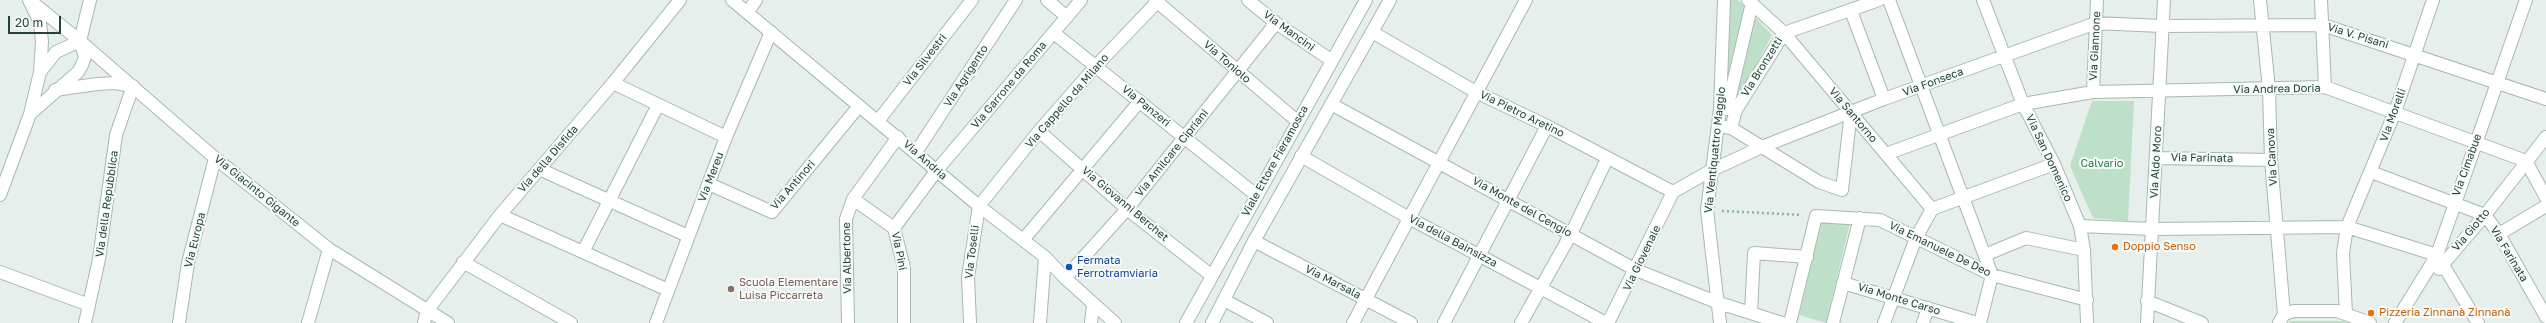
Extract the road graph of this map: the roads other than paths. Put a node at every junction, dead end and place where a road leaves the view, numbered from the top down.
1 (29, 0) edge
2 (90, 0) edge
3 (680, 0) edge
4 (732, 0) edge
5 (756, 0) edge
6 (972, 0) edge
7 (1016, 0) edge
8 (1047, 0) edge
9 (1081, 0) edge
10 (1248, 0) edge
11 (1366, 0) edge
12 (1390, 0) edge
13 (1526, 0) edge
14 (1724, 0) edge
15 (1879, 0) edge
16 (1889, 0) edge
17 (1983, 0) edge
18 (2097, 0) edge
19 (2164, 0) edge
20 (2260, 0) edge
21 (2321, 0) edge
22 (2434, 0) edge
23 (2526, 0) edge
24 (1157, 1) edge
25 (1750, 1) edge
26 (1851, 11) junction
27 (748, 12) junction
28 (1067, 17) junction
29 (1276, 23) junction
30 (2096, 23) junction
31 (2261, 24) junction
32 (2323, 25) junction
33 (2161, 26) junction
34 (770, 32) junction
35 (1372, 32) junction
36 (1054, 33) junction
37 (1784, 33) junction
38 (80, 41) junction
39 (2414, 54) junction
40 (2004, 56) junction
41 (1331, 60) junction
42 (1095, 67) junction
43 (1237, 71) junction
44 (40, 72) junction
45 (2497, 82) junction
46 (613, 83) junction
47 (133, 86) junction
48 (1922, 86) junction
49 (2325, 87) junction
50 (55, 90) junction
51 (2269, 90) junction
52 (2159, 91) junction
53 (1476, 92) junction
54 (2093, 92) junction
55 (2546, 99) edge
56 (1884, 100) junction
57 (1140, 101) junction
58 (1331, 104) junction
59 (2023, 104) junction
60 (658, 105) junction
61 (859, 106) junction
62 (1728, 110) junction
63 (1851, 112) junction
64 (2395, 112) junction
65 (30, 114) junction
66 (878, 121) junction
67 (1297, 121) junction
68 (1547, 126) junction
69 (1718, 126) junction
70 (1731, 128) junction
71 (1038, 132) junction
72 (1939, 134) junction
73 (726, 137) junction
74 (898, 137) junction
75 (2546, 137) edge
76 (1185, 138) junction
77 (2476, 142) junction
78 (1764, 146) junction
79 (916, 152) junction
80 (1886, 154) junction
81 (1302, 156) junction
82 (215, 158) junction
83 (2156, 158) junction
84 (1607, 159) junction
85 (2271, 160) junction
86 (2526, 162) junction
87 (1439, 163) junction
88 (2054, 164) junction
89 (539, 169) junction
90 (1083, 169) junction
91 (937, 170) junction
92 (1712, 170) junction
93 (2371, 172) junction
94 (708, 184) junction
95 (1673, 192) junction
96 (0, 195) edge
97 (1256, 195) junction
98 (2546, 198) edge
99 (853, 199) junction
100 (1508, 199) junction
101 (1962, 199) junction
102 (608, 201) junction
103 (2453, 205) junction
104 (979, 206) junction
105 (2546, 206) edge
106 (1127, 209) junction
107 (1932, 209) junction
108 (500, 215) junction
109 (2485, 215) junction
110 (1409, 218) junction
111 (1860, 218) junction
112 (2080, 226) junction
113 (2276, 226) junction
114 (2346, 227) junction
115 (894, 228) junction
116 (2152, 229) junction
117 (1571, 234) junction
118 (2499, 234) junction
119 (688, 236) junction
120 (1916, 238) junction
121 (1023, 240) junction
122 (1254, 241) junction
123 (329, 249) junction
124 (2084, 250) junction
125 (583, 252) junction
126 (1986, 255) junction
127 (1478, 256) junction
128 (1045, 257) junction
129 (1807, 257) junction
130 (2440, 260) junction
131 (463, 262) junction
132 (1636, 270) junction
133 (0, 272) edge
134 (1212, 276) junction
135 (1992, 276) junction
136 (1065, 278) junction
137 (1843, 282) junction
138 (1540, 288) junction
139 (668, 290) junction
140 (1893, 296) junction
141 (1365, 299) junction
142 (1224, 300) junction
143 (2087, 300) junction
144 (2147, 301) junction
145 (1716, 302) junction
146 (1093, 304) junction
147 (89, 305) junction
148 (1928, 308) junction
149 (427, 311) junction
150 (1751, 313) junction
151 (2346, 314) junction
152 (2546, 317) edge
153 (2281, 319) edge
154 (85, 323) edge
155 (179, 323) edge
156 (308, 323) edge
157 (424, 323) edge
158 (448, 323) edge
159 (571, 323) edge
160 (656, 323) edge
161 (848, 323) edge
162 (904, 323) edge
163 (970, 323) edge
164 (1040, 323) edge
165 (1091, 323) edge
166 (1115, 323) edge
167 (1186, 323) edge
168 (1212, 323) edge
169 (1267, 323) edge
170 (1352, 323) edge
171 (1411, 323) edge
172 (1444, 323) edge
173 (1520, 323) edge
174 (1607, 323) edge
175 (1720, 323) edge
176 (1782, 323) edge
177 (1790, 323) edge
178 (1834, 323) edge
179 (1884, 323) edge
180 (1923, 323) edge
181 (1978, 323) edge
182 (2087, 323) edge
183 (2147, 323) edge
184 (2202, 323) edge
185 (2370, 323) edge
186 (2395, 323) edge
187 (2478, 323) edge
188 (2536, 323) edge

1 - 38 street, Via Giacinto Gigante
1 - 44 street
2 - 38 street
3 - 46 street, Via della Disfida
4 - 27 street, Via Andria
5 - 27 street
6 - 66 street, Via Silvestri
7 - 79 street, Via Agrigento
8 - 28 street
9 - 28 street, Via Garrone da Roma
10 - 29 street, Via Mancini
11 - 41 street, Viale Ettore Fieramosca
12 - 35 street, Viale Ettore Fieramosca
13 - 53 street
14 - 62 street, Via Ventiquattro Maggio
15 - 26 street, Via Bronzetti
16 - 48 street
17 - 40 street, Via San Domenico
18 - 30 street, Via Giannone
19 - 33 street, Via Aldo Moro
20 - 31 street, Via Canova
21 - 32 street
22 - 39 street, Via Morelli
23 - 45 street, Via Cimabue
24 - 42 street, Via Cappello da Milano
24 - 43 street, Via Toniolo
25 - 37 street, Via Santorno
25 - 62 street
26 - 37 street, Via Bronzetti
26 - 56 street
27 - 34 street, Via Andria
28 - 36 street, Via Garrone da Roma
29 - 41 street, Via Mancini
29 - 43 street, Via Amilcare Cipriani
30 - 33 street, Via Fonseca
30 - 40 street, Via Fonseca
30 - 54 street, Via Giannone
31 - 32 street, Via V. Pisani
31 - 33 street, Via V. Pisani
31 - 51 street, Via Canova
32 - 39 street, Via V. Pisani
32 - 49 street
33 - 52 street, Via Aldo Moro
34 - 61 street, Via Andria
34 - 73 street, Via Mereu
35 - 53 street, Via Pietro Aretino
35 - 58 street, Viale Ettore Fieramosca
36 - 42 street, Via Panzeri
36 - 91 street, Via Garrone da Roma
37 - 62 street, Via Bronzetti
37 - 63 street, Via Santorno
38 - 44 street
38 - 47 street, Via Giacinto Gigante
38 - 50 street
39 - 45 street, Via V. Pisani
39 - 64 street, Via Morelli
40 - 48 street, Via Fonseca
40 - 59 street, Via San Domenico
41 - 67 street, Viale Ettore Fieramosca
42 - 57 street, Via Panzeri
42 - 71 street, Via Cappello da Milano
43 - 67 street, Via Toniolo
43 - 76 street, Via Amilcare Cipriani
44 - 65 street
45 - 55 street, Via V. Pisani
45 - 77 street, Via Cimabue
46 - 60 street
46 - 89 street, Via della Disfida
47 - 50 street
47 - 82 street, Via Giacinto Gigante
47 - 147 street, Via della Repubblica
48 - 56 street, Via Fonseca
48 - 72 street
49 - 51 street, Via Andrea Doria
49 - 64 street, Via Andrea Doria
50 - 65 street
51 - 52 street, Via Andrea Doria
51 - 85 street, Via Canova
52 - 54 street, Via Andrea Doria
52 - 83 street, Via Aldo Moro
53 - 68 street, Via Pietro Aretino
53 - 87 street
54 - 59 street, Via Andrea Doria
56 - 63 street, Via Fonseca
57 - 76 street, Via Panzeri
57 - 90 street
58 - 81 street, Viale Ettore Fieramosca
58 - 87 street, Via Monte del Cengio
59 - 72 street, Via Andrea Doria
59 - 88 street, Via San Domenico
60 - 73 street
60 - 102 street
61 - 66 street, Via Andria
61 - 94 street, Via Antinori
62 - 69 street, Via Ventiquattro Maggio
62 - 70 street, Via Bronzetti
63 - 78 street, Via Fonseca
63 - 78 street
63 - 80 street, Via Santorno
64 - 77 street, Via Andrea Doria
64 - 93 street, Via Morelli
65 - 96 street
66 - 74 street, Via Andria
67 - 97 street, Viale Ettore Fieramosca
68 - 84 street, Via Pietro Aretino
68 - 100 street
69 - 70 street
69 - 92 street, Via Ventiquattro Maggio
70 - 78 street
71 - 90 street, Via Giovanni Berchet
71 - 104 street, Via Cappello da Milano
72 - 80 street, Via Andrea Doria
72 - 101 street
73 - 94 street, Via Mereu
74 - 79 street, Via Andria
74 - 99 street, Via Albertone
75 - 86 street, Via Giotto
76 - 97 street, Via Panzeri
76 - 106 street, Via Amilcare Cipriani
77 - 86 street, Via Andrea Doria
77 - 103 street, Via Cimabue
78 - 92 street, Via Fonseca
79 - 91 street, Via Andria
80 - 107 street, Via Santorno
81 - 110 street, Via della Bainsizza
81 - 122 street, Viale Ettore Fieramosca
82 - 123 street, Via Giacinto Gigante
82 - 155 street, Via Europa
83 - 85 street, Via Farinata
83 - 116 street, Via Aldo Moro
84 - 95 street, Via Pietro Aretino
84 - 117 street
85 - 113 street, Via Canova
86 - 98 street
86 - 109 street, Via Giotto
87 - 100 street, Via Monte del Cengio
87 - 110 street
88 - 101 street
88 - 112 street, Via San Domenico
89 - 102 street
89 - 108 street, Via della Disfida
90 - 106 street, Via Giovanni Berchet
90 - 121 street
91 - 104 street, Via Andria
91 - 115 street, Via Pini
92 - 95 street, Via Fonseca
92 - 145 street, Via Ventiquattro Maggio
93 - 103 street, Via Farinata
93 - 114 street, Via Morelli
94 - 119 street, Via Mereu
95 - 132 street, Via Giovenale
97 - 134 street, Viale Ettore Fieramosca
99 - 115 street
99 - 161 street, Via Albertone
100 - 117 street, Via Monte del Cengio
100 - 127 street
101 - 107 street
101 - 126 street
102 - 119 street
102 - 125 street
103 - 109 street, Via Farinata
103 - 130 street, Via Cimabue
104 - 121 street, Via Andria
104 - 163 street, Via Toselli
105 - 118 street
106 - 134 street, Via Giovanni Berchet
106 - 136 street, Via Amilcare Cipriani
107 - 120 street
108 - 125 street
108 - 131 street, Via della Disfida
109 - 118 street, Via Farinata
109 - 130 street, Via Giotto
110 - 127 street, Via della Bainsizza
110 - 141 street
111 - 120 street, Via Emanuele De Deo
111 - 129 street, Via Emanuele De Deo
111 - 137 street
112 - 116 street
112 - 124 street, Via San Domenico
113 - 114 street
113 - 116 street
113 - 153 street, Via Canova
114 - 130 street
114 - 151 street, Via Morelli
115 - 162 street, Via Pini
116 - 144 street, Via Aldo Moro
117 - 132 street, Via Monte del Cengio
117 - 138 street
118 - 152 street, Via Farinata
119 - 139 street, Via Mereu
120 - 135 street, Via Emanuele De Deo
120 - 140 street
121 - 128 street, Via Andria
122 - 141 street, Via Marsala
122 - 142 street, Viale Ettore Fieramosca
123 - 149 street, Via Giacinto Gigante
123 - 156 street
124 - 126 street
124 - 143 street, Via San Domenico
125 - 139 street
126 - 135 street
127 - 138 street, Via della Bainsizza
127 - 172 street
128 - 136 street, Via Andria
128 - 164 street
129 - 150 street
129 - 177 street
130 - 186 street, Via Giotto
130 - 187 street
131 - 149 street, Via della Disfida
131 - 159 street
132 - 145 street, Via Monte del Cengio
132 - 174 street, Via Giovenale
133 - 147 street
134 - 167 street, Viale Ettore Fieramosca
135 - 143 street, Via Emanuele De Deo
135 - 181 street
136 - 146 street, Via Andria
137 - 140 street, Via Monte Carso
137 - 178 street
138 - 173 street
138 - 174 street, Via della Bainsizza
139 - 160 street, Via Mereu
140 - 148 street, Via Monte Carso
140 - 179 street
141 - 170 street
141 - 171 street, Via Marsala
142 - 168 street, Viale Ettore Fieramosca
142 - 169 street
143 - 182 street, Via San Domenico
144 - 183 street, Via Aldo Moro
144 - 184 street
145 - 150 street, Via Monte del Cengio
145 - 175 street, Via Ventiquattro Maggio
146 - 165 street
146 - 166 street, Via Andria
147 - 154 street, Via della Repubblica
148 - 180 street
148 - 181 street, Via Monte Carso
149 - 157 street, Via della Disfida
149 - 158 street, Via Giacinto Gigante
150 - 176 street, Via Monte del Cengio
151 - 153 street
151 - 185 street
152 - 188 street

